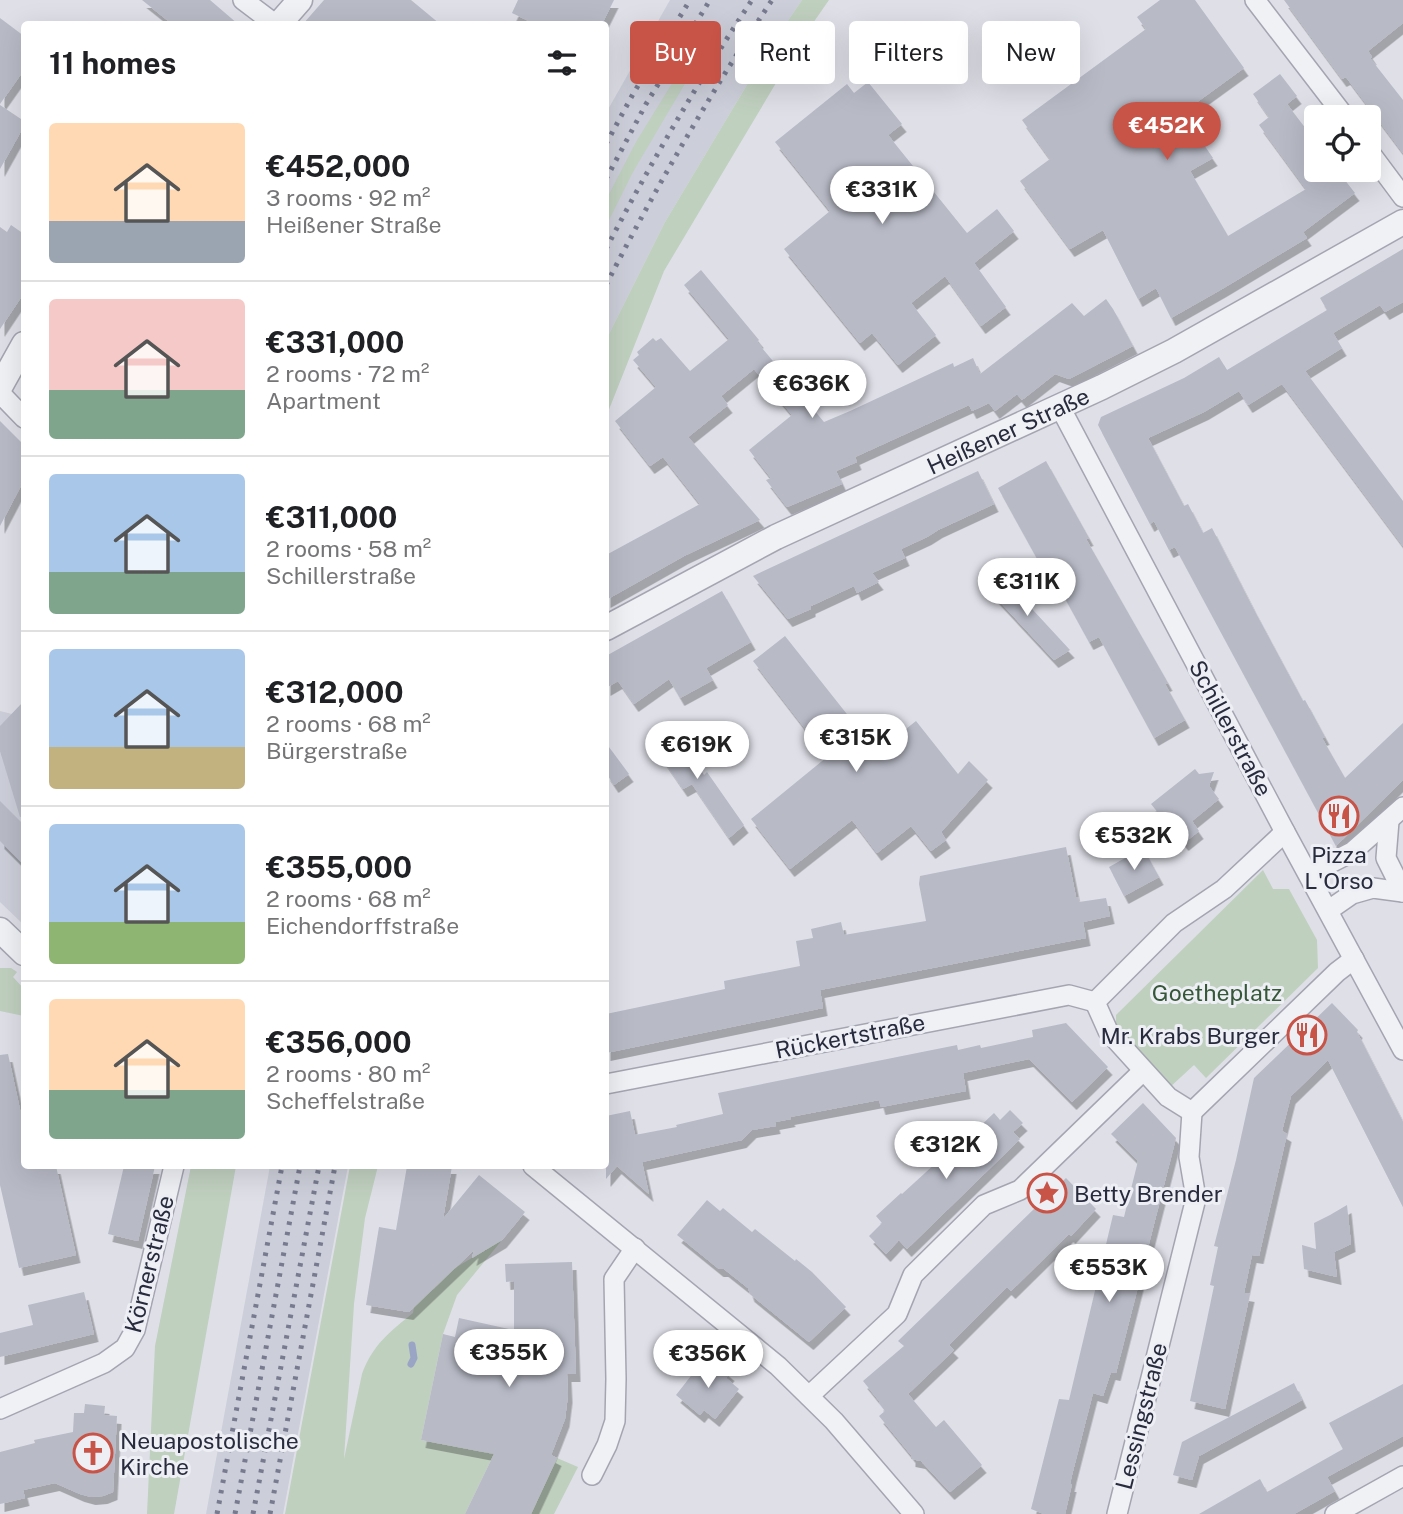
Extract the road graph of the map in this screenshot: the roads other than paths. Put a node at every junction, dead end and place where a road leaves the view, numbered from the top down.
1 (243, 0) edge
2 (300, 0) edge
3 (1255, 0) edge
4 (273, 21) edge
5 (280, 21) edge
6 (1336, 105) edge
7 (1381, 167) edge
8 (1403, 197) edge
9 (1403, 222) edge
10 (21, 349) edge
11 (0, 387) edge
12 (0, 393) edge
13 (1060, 407) junction
14 (21, 415) edge
15 (609, 626) edge
16 (1403, 807) edge
17 (1389, 821) junction
18 (1285, 832) junction
19 (1309, 874) junction
20 (1403, 892) edge
21 (1329, 911) junction
22 (2, 936) edge
23 (21, 951) edge
24 (1354, 959) junction
25 (1095, 1002) junction
26 (1403, 1049) edge
27 (1143, 1071) junction
28 (609, 1083) edge
29 (1192, 1112) junction
30 (173, 1169) edge
31 (537, 1169) edge
32 (635, 1248) junction
33 (810, 1396) junction
34 (0, 1409) edge
35 (592, 1475) dead end
36 (1403, 1476) edge
37 (914, 1514) edge
38 (1117, 1514) edge
39 (1335, 1514) edge

1 - 4 street
2 - 5 street
3 - 6 street
7 - 8 street
9 - 13 street, Heißener Straße
10 - 11 street
12 - 14 street
13 - 15 street, Heißener Straße
13 - 18 street, Schillerstraße
16 - 17 street
17 - 19 street
17 - 20 street
18 - 19 street, Schillerstraße
18 - 25 street
19 - 21 street, Schillerstraße
20 - 21 street
21 - 24 street, Schillerstraße
22 - 23 street
24 - 26 street, Schillerstraße
24 - 29 street
25 - 27 street
25 - 28 street, Rückertstraße
27 - 29 street
27 - 33 street
29 - 38 street, Lessingstraße
30 - 34 street, Körnerstraße
31 - 32 street
32 - 33 street
32 - 35 street
33 - 37 street
36 - 39 street

